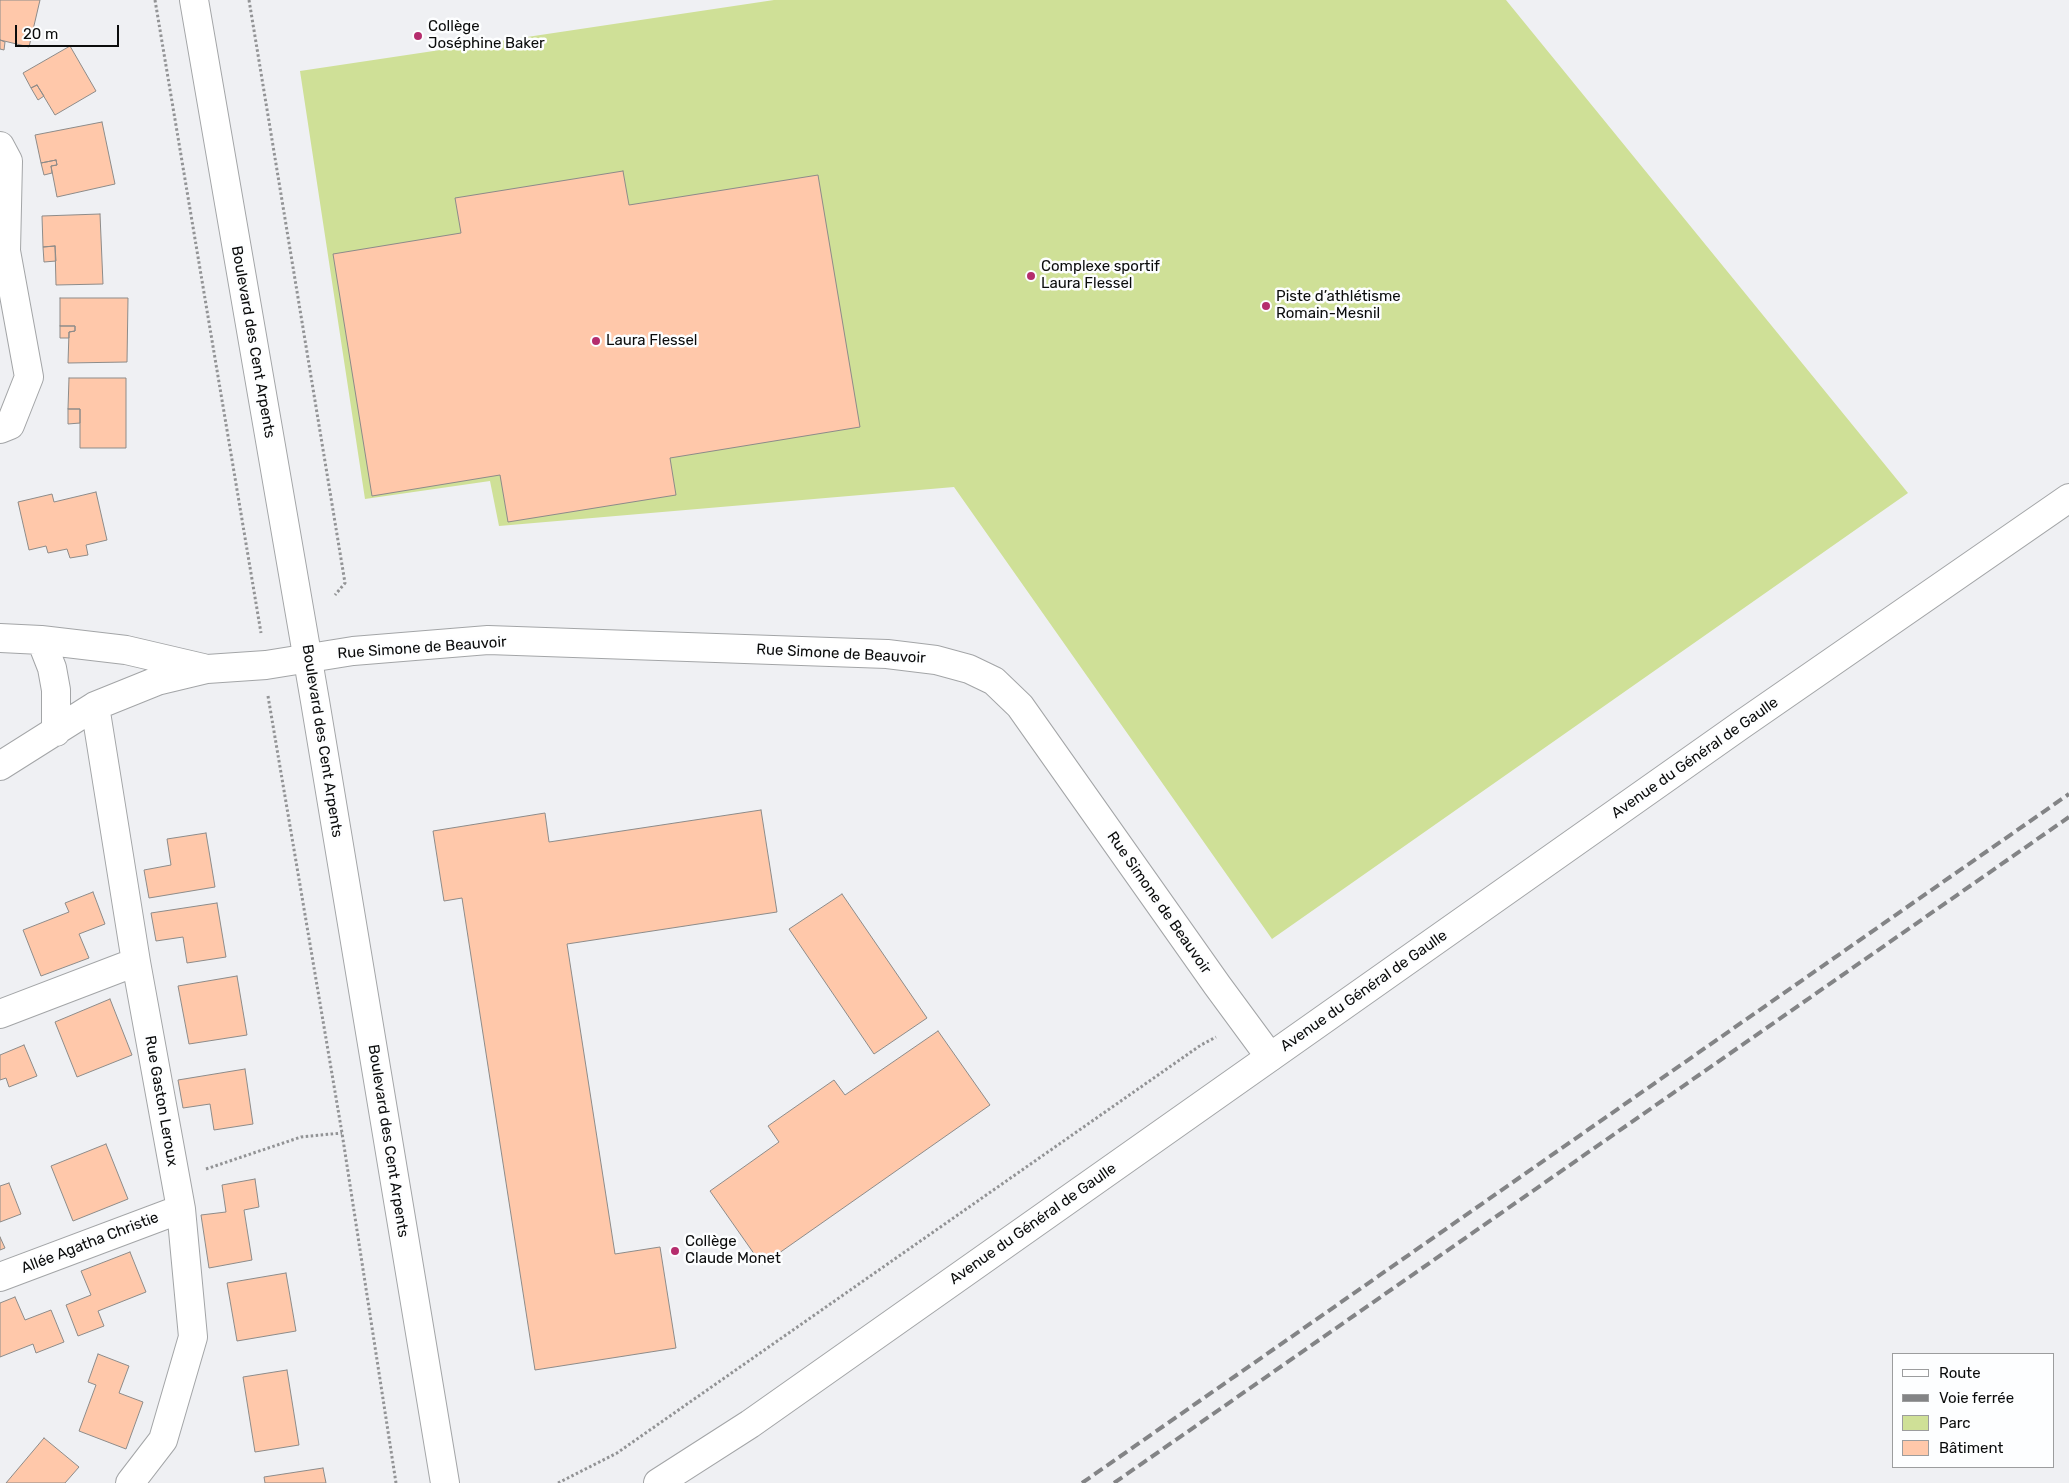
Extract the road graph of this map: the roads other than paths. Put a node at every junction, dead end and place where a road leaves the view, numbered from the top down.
1 (194, 0) edge
2 (0, 146) edge
3 (0, 429) edge
4 (2069, 498) edge
5 (0, 638) edge
6 (41, 640) junction
7 (308, 659) junction
8 (207, 669) junction
9 (95, 706) junction
10 (56, 732) junction
11 (0, 766) edge
12 (136, 962) junction
13 (0, 1014) edge
14 (1270, 1057) junction
15 (181, 1209) junction
16 (0, 1277) edge
17 (130, 1483) edge
18 (445, 1483) edge
19 (658, 1483) edge

1 - 7 street, Boulevard des Cent Arpents
2 - 3 street
4 - 14 street, Avenue du Général de Gaulle
5 - 6 street
6 - 8 street
6 - 10 street
7 - 8 street, Rue Simone de Beauvoir
7 - 14 street, Rue Simone de Beauvoir
7 - 18 street, Boulevard des Cent Arpents
8 - 9 street
9 - 10 street
9 - 12 street, Rue Gaston Leroux
10 - 11 street
12 - 13 street
12 - 15 street, Rue Gaston Leroux
14 - 19 street, Avenue du Général de Gaulle
15 - 16 street, Allée Agatha Christie
15 - 17 street, Rue Gaston Leroux

